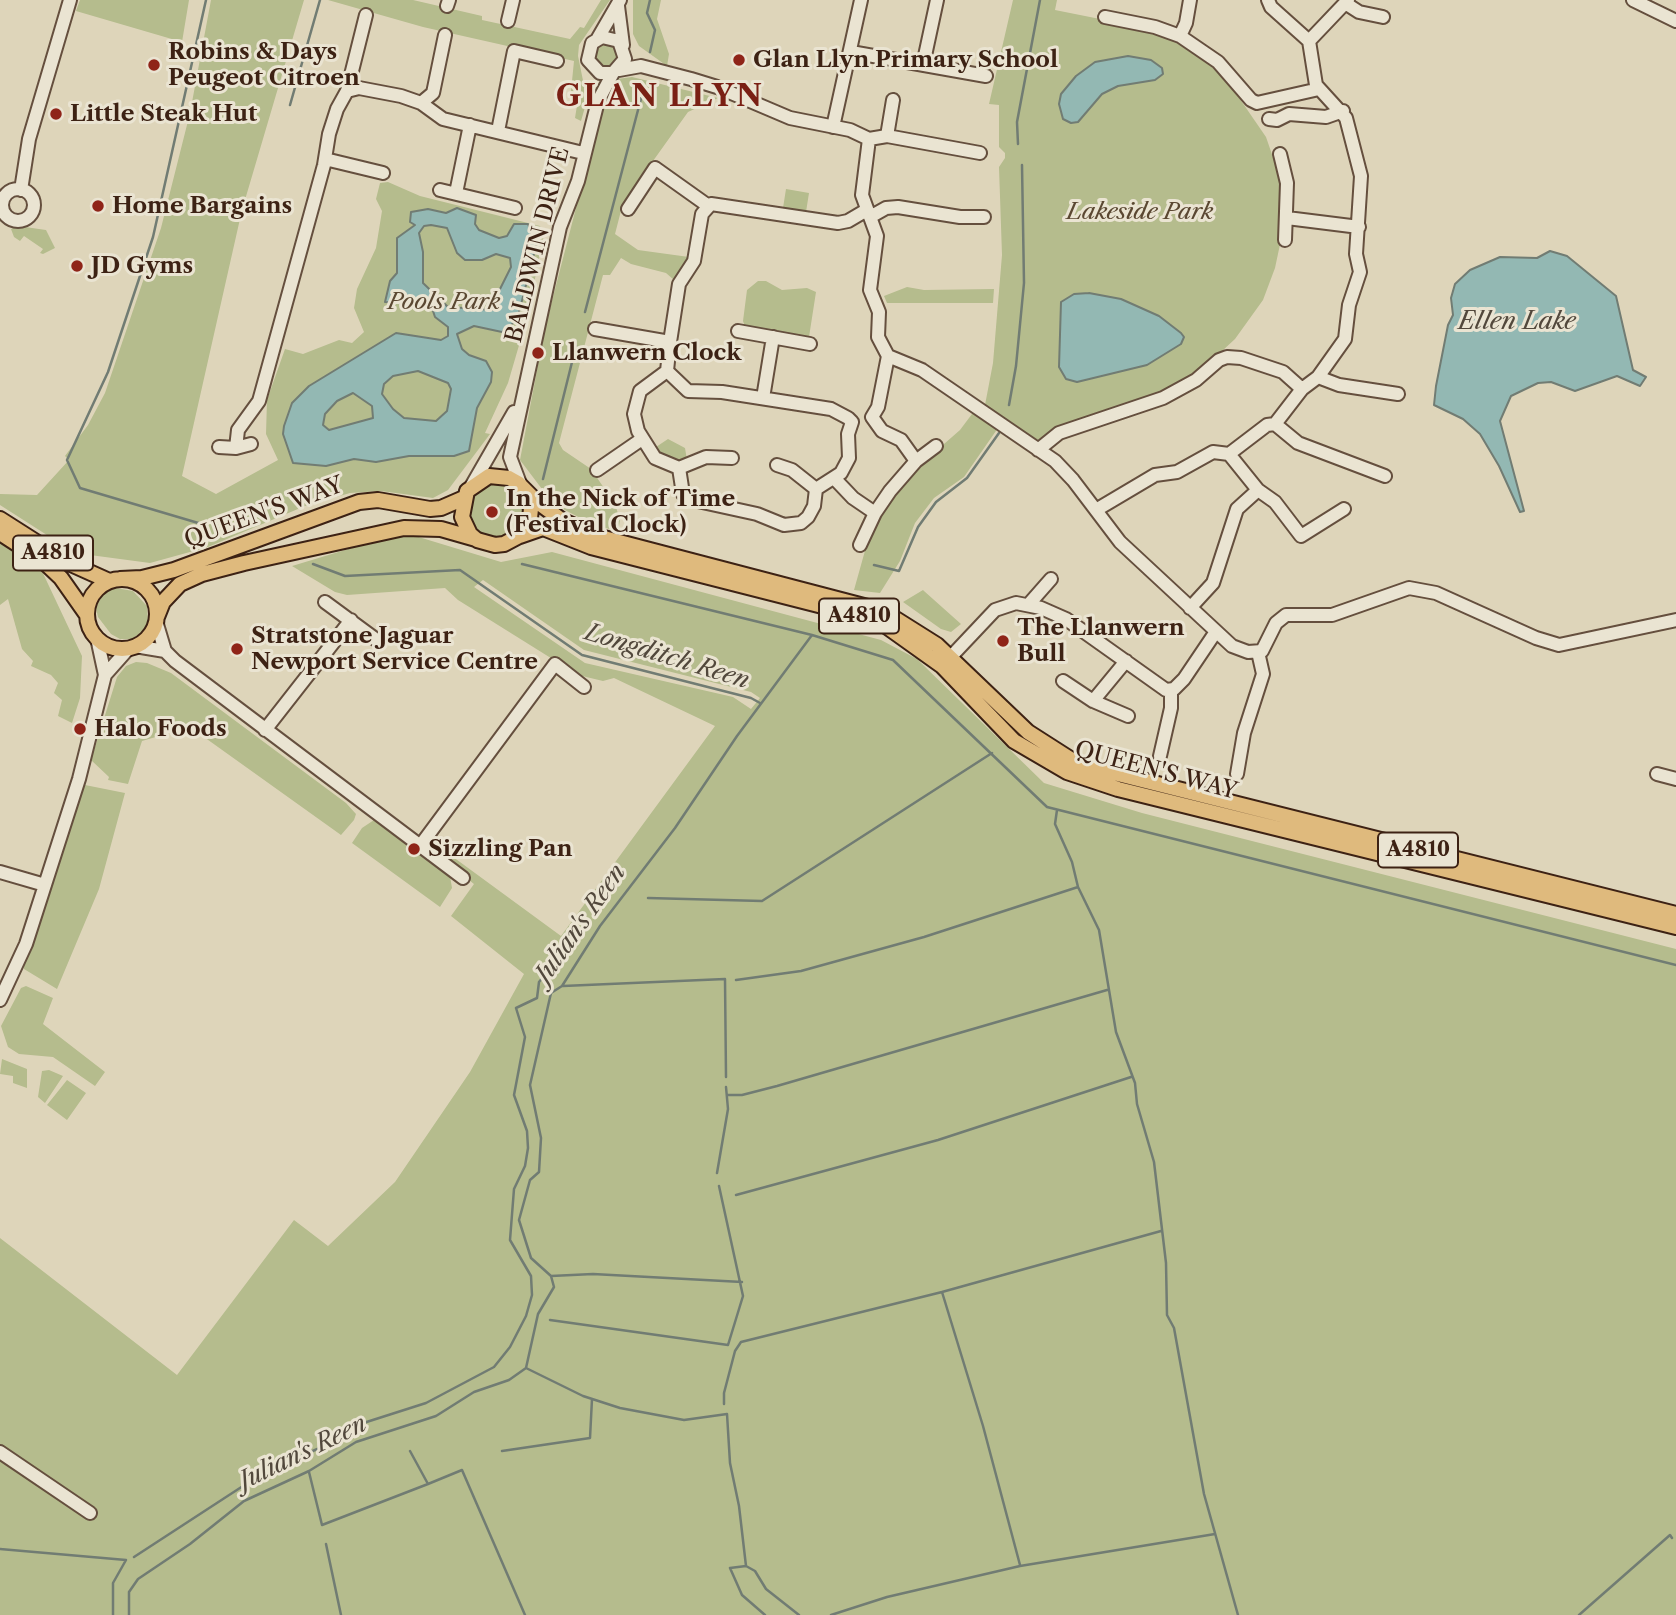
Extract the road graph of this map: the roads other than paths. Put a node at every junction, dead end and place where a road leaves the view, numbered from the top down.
1 (70, 0) edge
2 (513, 0) edge
3 (861, 0) edge
4 (937, 0) edge
5 (1189, 0) edge
6 (1268, 0) edge
7 (1633, 0) edge
8 (1346, 1) edge
9 (619, 3) edge
10 (366, 15) dead end
11 (1105, 17) dead end
12 (1383, 17) dead end
13 (508, 21) dead end
14 (1676, 21) edge
15 (445, 35) dead end
16 (1180, 36) junction
17 (598, 38) junction
18 (1309, 41) junction
19 (624, 48) junction
20 (850, 52) junction
21 (557, 61) dead end
22 (923, 65) junction
23 (641, 66) junction
24 (595, 70) junction
25 (616, 71) junction
26 (986, 76) dead end
27 (1319, 89) junction
28 (347, 91) junction
29 (893, 100) dead end
30 (598, 101) junction
31 (421, 103) junction
32 (1343, 111) junction
33 (1269, 119) dead end
34 (470, 125) junction
35 (833, 127) junction
36 (498, 131) junction
37 (887, 136) junction
38 (869, 139) junction
39 (583, 153) junction
40 (981, 153) dead end
41 (1280, 153) dead end
42 (325, 159) junction
43 (383, 173) dead end
44 (22, 190) junction
45 (440, 190) dead end
46 (456, 193) junction
47 (2, 196) edge
48 (707, 205) junction
49 (516, 208) dead end
50 (628, 208) dead end
51 (868, 214) junction
52 (984, 217) dead end
53 (1287, 218) junction
54 (4, 221) edge
55 (1359, 227) junction
56 (1285, 240) dead end
57 (595, 329) dead end
58 (738, 331) dead end
59 (773, 337) junction
60 (670, 342) junction
61 (810, 344) dead end
62 (888, 356) junction
63 (667, 371) junction
64 (1318, 377) junction
65 (1301, 388) junction
66 (1398, 394) dead end
67 (763, 398) junction
68 (521, 400) junction
69 (872, 417) junction
70 (852, 422) junction
71 (1275, 424) junction
72 (642, 439) junction
73 (251, 444) dead end
74 (936, 446) dead end
75 (219, 447) dead end
76 (236, 448) junction
77 (1038, 450) junction
78 (1229, 454) junction
79 (732, 458) dead end
80 (916, 461) junction
81 (777, 465) dead end
82 (679, 468) junction
83 (597, 470) dead end
84 (1385, 475) dead end
85 (834, 478) junction
86 (523, 488) junction
87 (816, 489) junction
88 (1258, 490) junction
89 (468, 491) junction
90 (1344, 509) dead end
91 (1096, 510) junction
92 (875, 513) junction
93 (0, 519) edge
94 (0, 533) edge
95 (477, 540) junction
96 (513, 541) junction
97 (860, 545) dead end
98 (1051, 579) dead end
99 (115, 580) junction
100 (325, 602) dead end
101 (1029, 604) junction
102 (1190, 608) junction
103 (87, 615) junction
104 (157, 619) junction
105 (1676, 620) edge
106 (351, 621) junction
107 (1215, 633) junction
108 (97, 638) junction
109 (378, 640) dead end
110 (132, 647) junction
111 (165, 650) junction
112 (1258, 652) junction
113 (947, 661) junction
114 (1126, 661) junction
115 (105, 675) junction
116 (1063, 681) dead end
117 (584, 687) dead end
118 (1171, 690) junction
119 (1093, 701) junction
120 (1128, 716) dead end
121 (265, 730) junction
122 (1160, 756) dead end
123 (1237, 774) dead end
124 (1657, 774) dead end
125 (1676, 779) edge
126 (420, 846) junction
127 (0, 872) edge
128 (463, 878) dead end
129 (44, 885) junction
130 (1676, 914) edge
131 (1676, 927) edge
132 (0, 1000) edge
133 (0, 1452) edge
134 (90, 1513) dead end

1 - 44 street
2 - 13 street
3 - 20 street
4 - 22 street
5 - 16 street
6 - 18 street
7 - 14 street
8 - 12 street
8 - 18 street
9 - 17 street
9 - 19 street
10 - 28 street
11 - 16 street
15 - 31 street
16 - 27 street
17 - 19 street
17 - 24 street
18 - 27 street
19 - 23 street
19 - 25 street
20 - 22 street
20 - 35 street
21 - 36 street
22 - 26 street
23 - 25 street
23 - 35 street
24 - 25 street
24 - 30 street
25 - 30 street
27 - 32 street
28 - 31 street
28 - 42 street
29 - 37 street
30 - 39 street, BALDWIN DRIVE
31 - 34 street
32 - 33 street
32 - 55 street
34 - 36 street
34 - 46 street
35 - 38 street
36 - 39 street
37 - 38 street
37 - 40 street
38 - 51 street
39 - 68 street, BALDWIN DRIVE
41 - 53 street
42 - 43 street
42 - 76 street
44 - 47 street
44 - 54 street
45 - 46 street
46 - 49 street
47 - 54 street
48 - 50 street
48 - 51 street
48 - 60 street
51 - 52 street
51 - 62 street
53 - 55 street
53 - 56 street
55 - 64 street
57 - 60 street
58 - 59 street
59 - 61 street
59 - 67 street
60 - 63 street
62 - 69 street
62 - 77 street
63 - 67 street
63 - 72 street
64 - 65 street
64 - 66 street
65 - 71 street
65 - 77 street
67 - 70 street
68 - 86 street, BALDWIN DRIVE
68 - 89 street
69 - 70 street
69 - 80 street
70 - 85 street
71 - 78 street
71 - 84 street
72 - 82 street
72 - 83 street
73 - 76 street
74 - 80 street
75 - 76 street
77 - 91 street
78 - 88 street
78 - 91 street
79 - 82 street
80 - 92 street
81 - 87 street
82 - 87 street
85 - 87 street
85 - 92 street
86 - 89 main road, QUEEN'S WAY
86 - 96 main road
86 - 113 main road, QUEEN'S WAY / A4810
88 - 90 street
88 - 102 street
89 - 95 main road
89 - 99 main road, QUEEN'S WAY / A4810
91 - 102 street
92 - 97 street
93 - 99 main road, A4810
94 - 103 main road, A4810
95 - 96 main road, QUEEN'S WAY
95 - 104 main road, QUEEN'S WAY
96 - 113 main road, QUEEN'S WAY / A4810
98 - 101 street
99 - 103 main road
99 - 104 main road
100 - 106 street
101 - 113 street
101 - 114 street
102 - 107 street
103 - 108 main road
104 - 110 main road
104 - 111 street
105 - 112 street
106 - 109 street
106 - 121 street
107 - 112 street
107 - 118 street
108 - 110 main road
108 - 115 street
110 - 111 street
110 - 115 street
111 - 121 street
112 - 123 street
113 - 130 main road, QUEEN'S WAY / A4810
113 - 131 main road, QUEEN'S WAY / A4810
114 - 118 street
114 - 119 street
115 - 129 street
116 - 119 street
117 - 126 street
118 - 122 street
119 - 120 street
121 - 126 street
124 - 125 street
126 - 128 street
127 - 129 street
129 - 132 street
133 - 134 street

